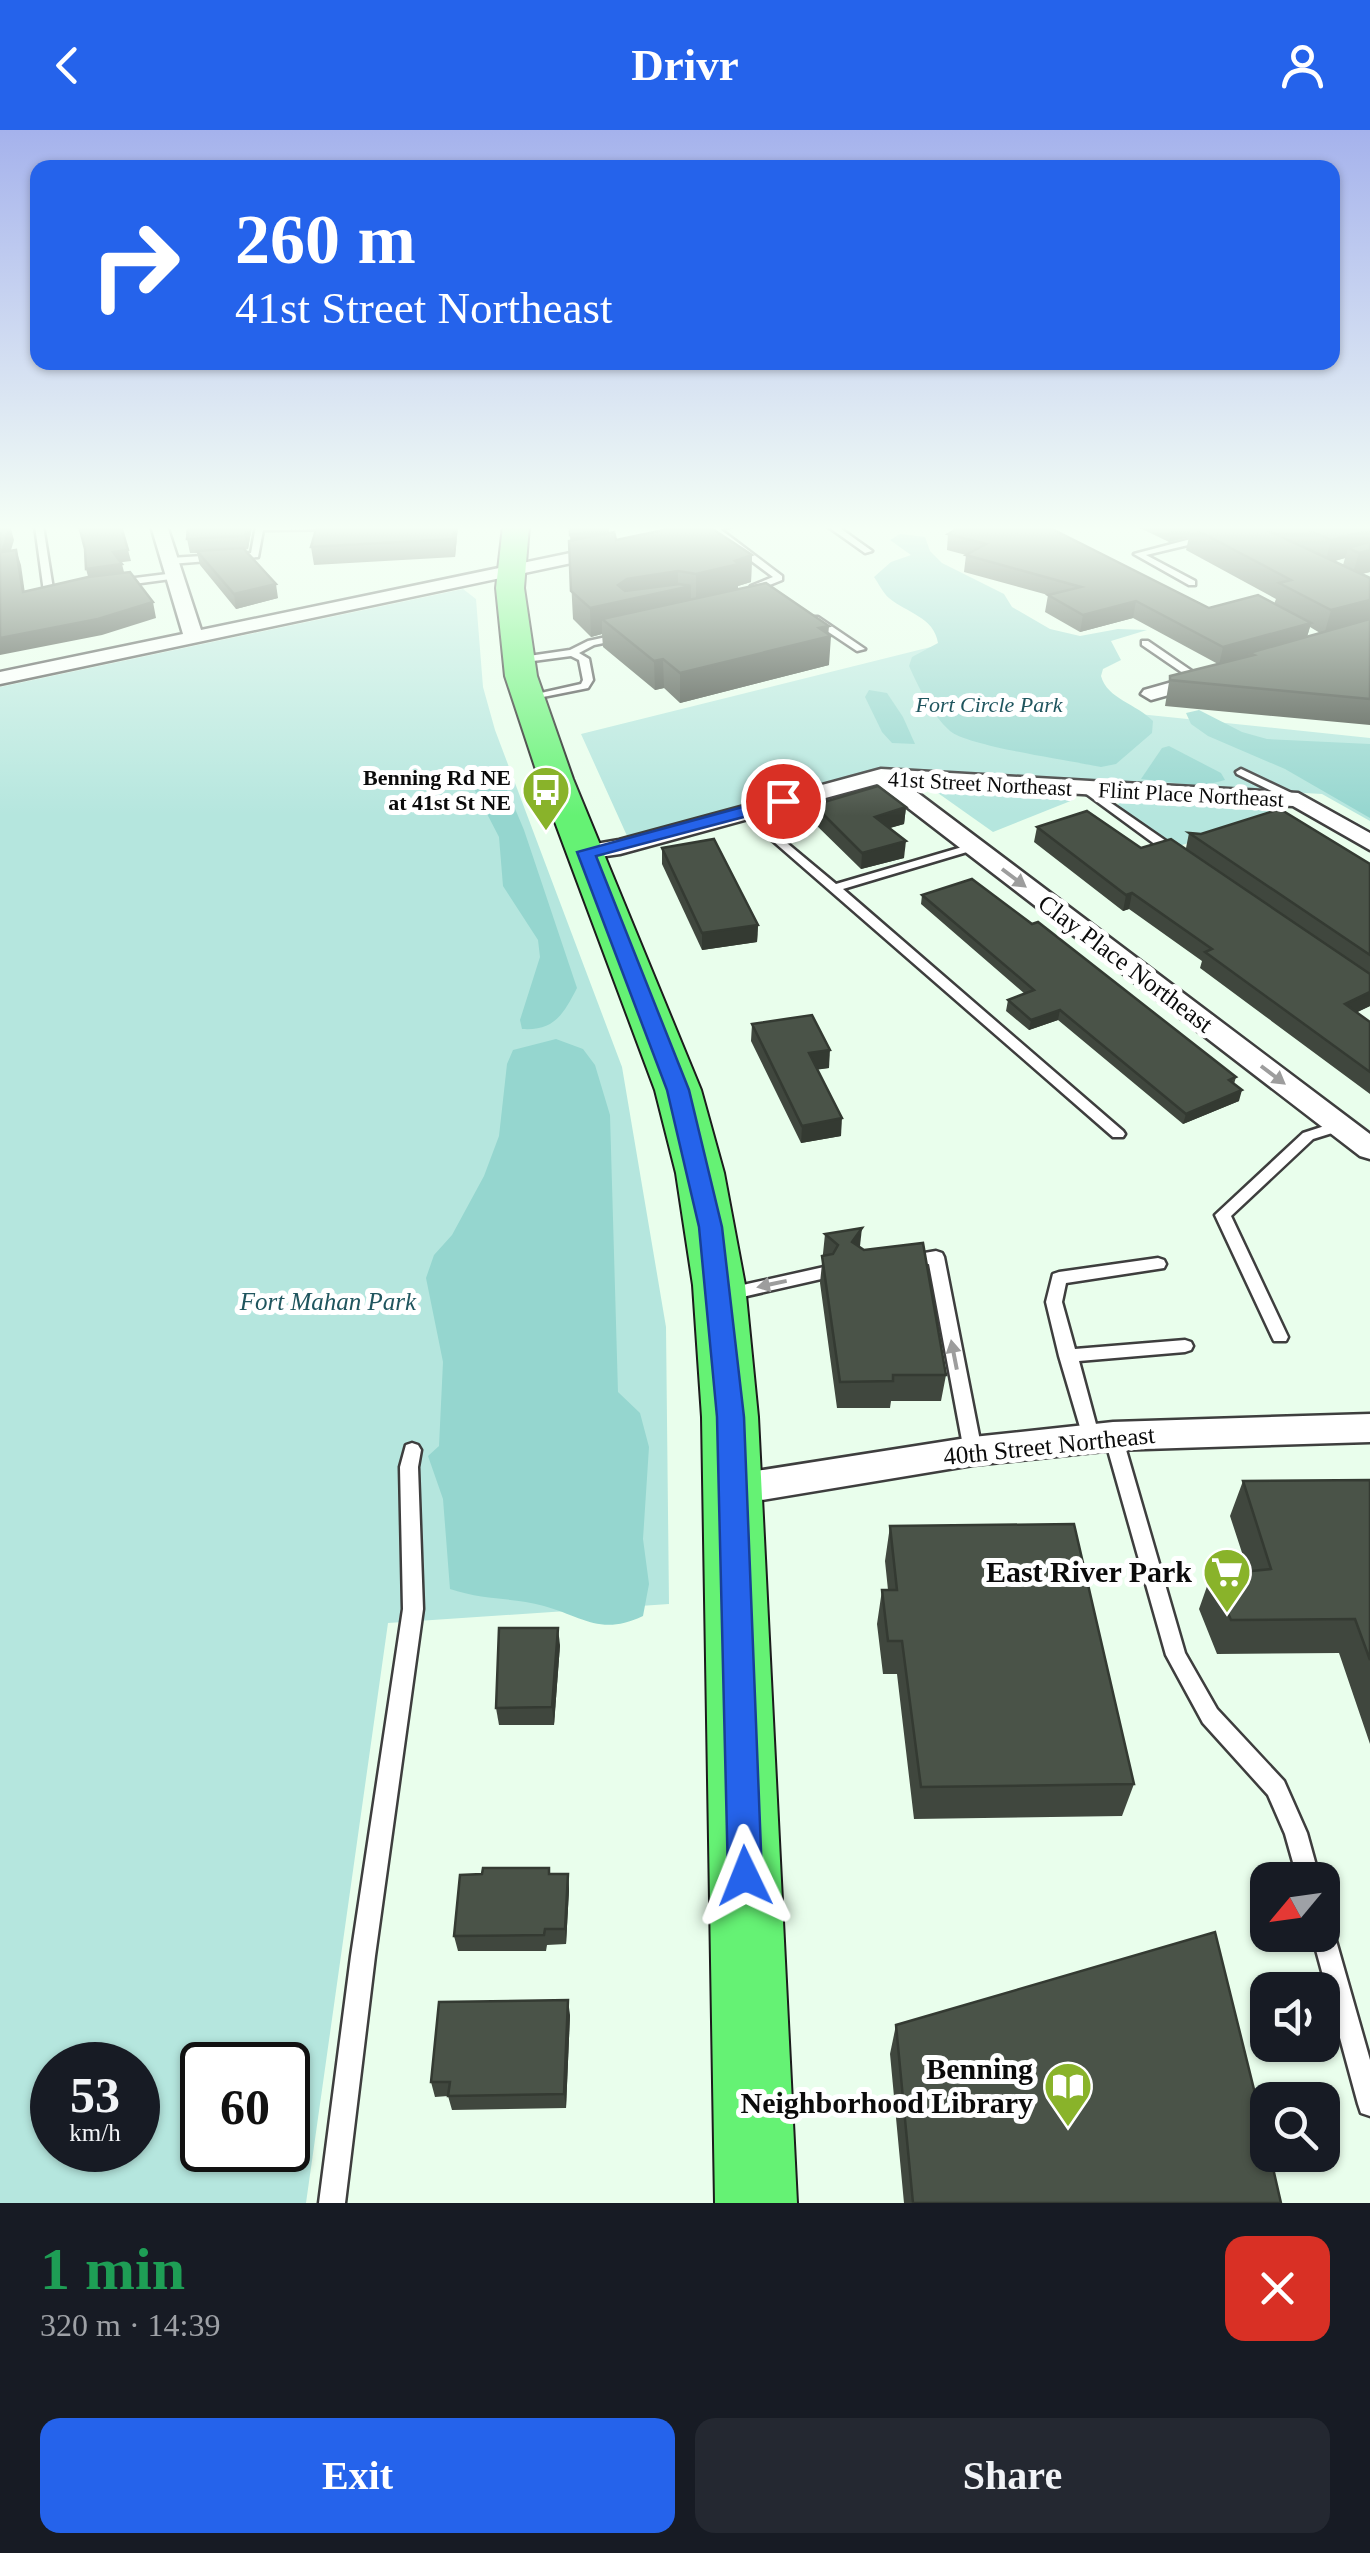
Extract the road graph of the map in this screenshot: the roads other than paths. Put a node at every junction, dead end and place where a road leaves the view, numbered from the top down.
1 (189, 623) edge
2 (245, 623) edge
3 (519, 623) edge
4 (821, 623) edge
5 (626, 635) edge
6 (194, 637) junction
7 (1145, 644) dead end
8 (860, 649) dead end
9 (572, 653) junction
10 (0, 678) edge
11 (1209, 678) joint
12 (523, 679) junction
13 (1151, 694) dead end
14 (1242, 772) dead end
15 (881, 776) junction
16 (1085, 788) junction
17 (1298, 800) junction
18 (746, 812) junction
19 (1370, 843) edge
20 (973, 847) junction
21 (586, 852) junction
22 (1193, 866) edge
23 (834, 888) junction
24 (1340, 1126) junction
25 (1118, 1134) dead end
26 (1370, 1150) edge
27 (880, 1264) edge
28 (1158, 1264) dead end
29 (824, 1273) edge
30 (720, 1296) junction
31 (1280, 1337) dead end
32 (1185, 1346) dead end
33 (1067, 1356) junction
34 (1370, 1428) edge
35 (1102, 1437) junction
36 (412, 1450) dead end
37 (972, 1450) junction
38 (731, 1490) junction
39 (1304, 1862) edge
40 (1328, 1952) edge
41 (1370, 2104) edge
42 (332, 2203) edge
43 (756, 2203) edge

1 - 6 street
2 - 6 street
3 - 12 main road
4 - 8 lane
5 - 9 lane
6 - 10 street
7 - 11 lane
9 - 12 lane
9 - 12 lane
11 - 13 street
12 - 21 main road
14 - 17 lane
15 - 16 street, 41st Street Northeast
15 - 18 street, 41st Street Northeast
15 - 20 street, Clay Place Northeast
16 - 17 street, Flint Place Northeast
16 - 22 lane
17 - 19 street
18 - 21 street, 41st Street Northeast
18 - 23 lane
20 - 23 lane
20 -> 24 street, Clay Place Northeast
21 - 30 main road
23 - 25 lane
24 - 26 street, Clay Place Northeast
24 - 31 lane
37 -> 27 lane
28 - 33 lane
29 -> 30 lane
30 - 38 main road
32 - 33 lane
33 - 35 lane
34 - 35 street, 40th Street Northeast
35 - 37 street, 40th Street Northeast
35 - 39 lane
36 - 42 lane
37 - 38 street, 40th Street Northeast
38 - 43 main road
40 - 41 lane

